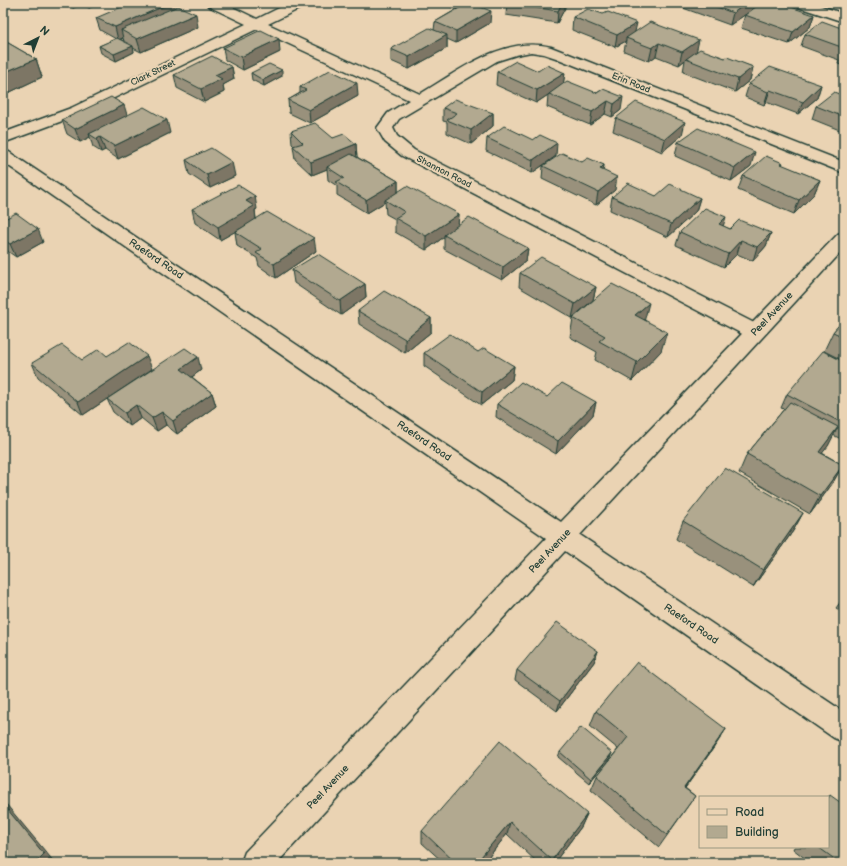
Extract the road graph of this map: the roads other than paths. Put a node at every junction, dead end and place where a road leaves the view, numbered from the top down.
1 (213, 3) edge
2 (300, 3) edge
3 (800, 3) edge
4 (844, 18) edge
5 (257, 24) junction
6 (420, 100) junction
7 (3, 138) edge
8 (3, 155) edge
9 (844, 168) edge
10 (844, 238) edge
11 (755, 332) junction
12 (564, 536) junction
13 (844, 728) edge
14 (256, 863) edge

1 - 5 street
2 - 5 street, Clark Street
3 - 4 street
5 - 6 street
5 - 7 street, Clark Street
6 - 9 street, Erin Road
6 - 11 street, Shannon Road
8 - 12 street, Raeford Road
10 - 11 street, Peel Avenue
11 - 12 street, Peel Avenue
12 - 13 street, Raeford Road
12 - 14 street, Peel Avenue

